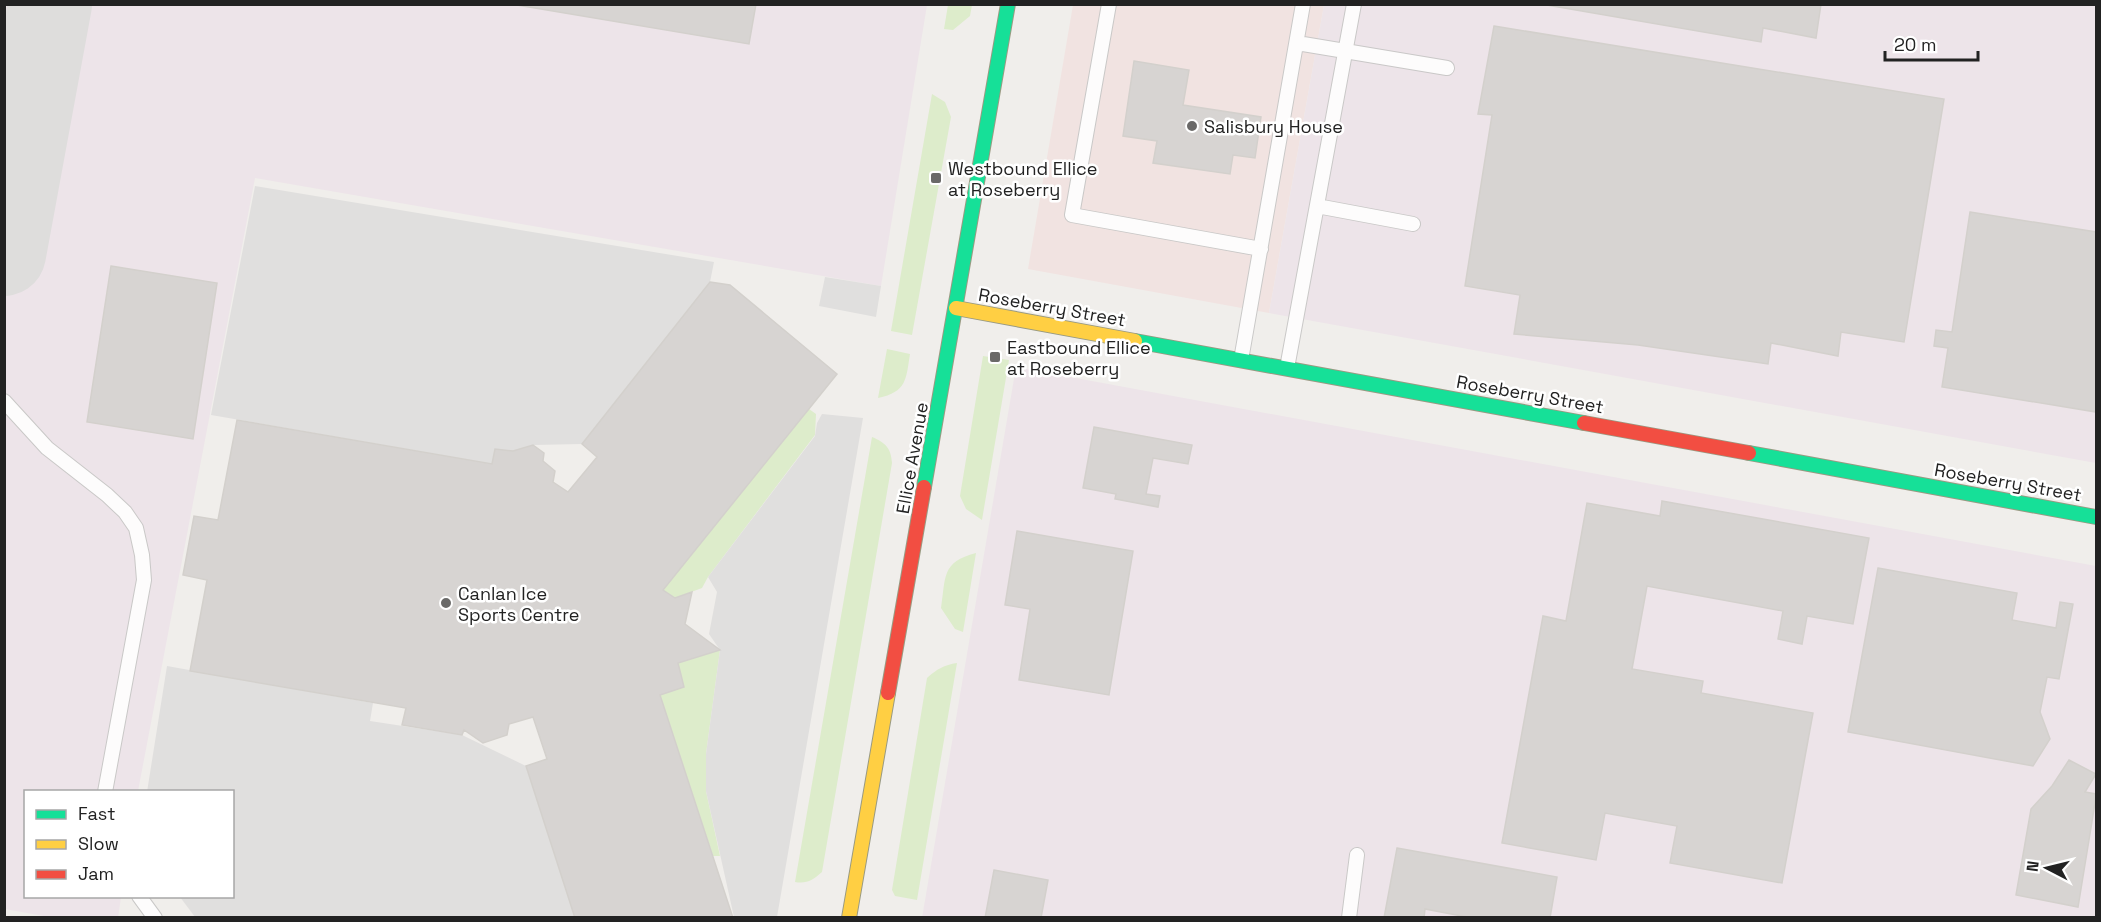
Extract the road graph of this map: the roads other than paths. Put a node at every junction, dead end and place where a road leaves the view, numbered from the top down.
1 (1008, 4) edge
2 (1109, 4) edge
3 (1303, 4) edge
4 (1354, 4) edge
5 (1297, 43) junction
6 (1346, 52) junction
7 (1447, 68) dead end
8 (1317, 206) junction
9 (1413, 224) dead end
10 (1261, 249) junction
11 (956, 308) junction
12 (1241, 360) junction
13 (1287, 368) junction
14 (4, 401) edge
15 (2097, 517) edge
16 (105, 790) edge
17 (1357, 855) dead end
18 (140, 898) edge
19 (154, 918) edge
20 (849, 918) edge
21 (1348, 918) edge

1 - 11 street, Ellice Avenue
2 - 10 lane
3 - 5 lane
4 - 6 lane
5 - 6 lane
5 - 10 lane
6 - 7 lane
6 - 8 lane
8 - 9 lane
8 - 13 lane
10 - 12 lane
11 - 12 street, Roseberry Street
11 - 20 street, Ellice Avenue
12 - 13 street, Roseberry Street
13 - 15 street, Roseberry Street
14 - 16 lane
17 - 21 lane
18 - 19 lane

